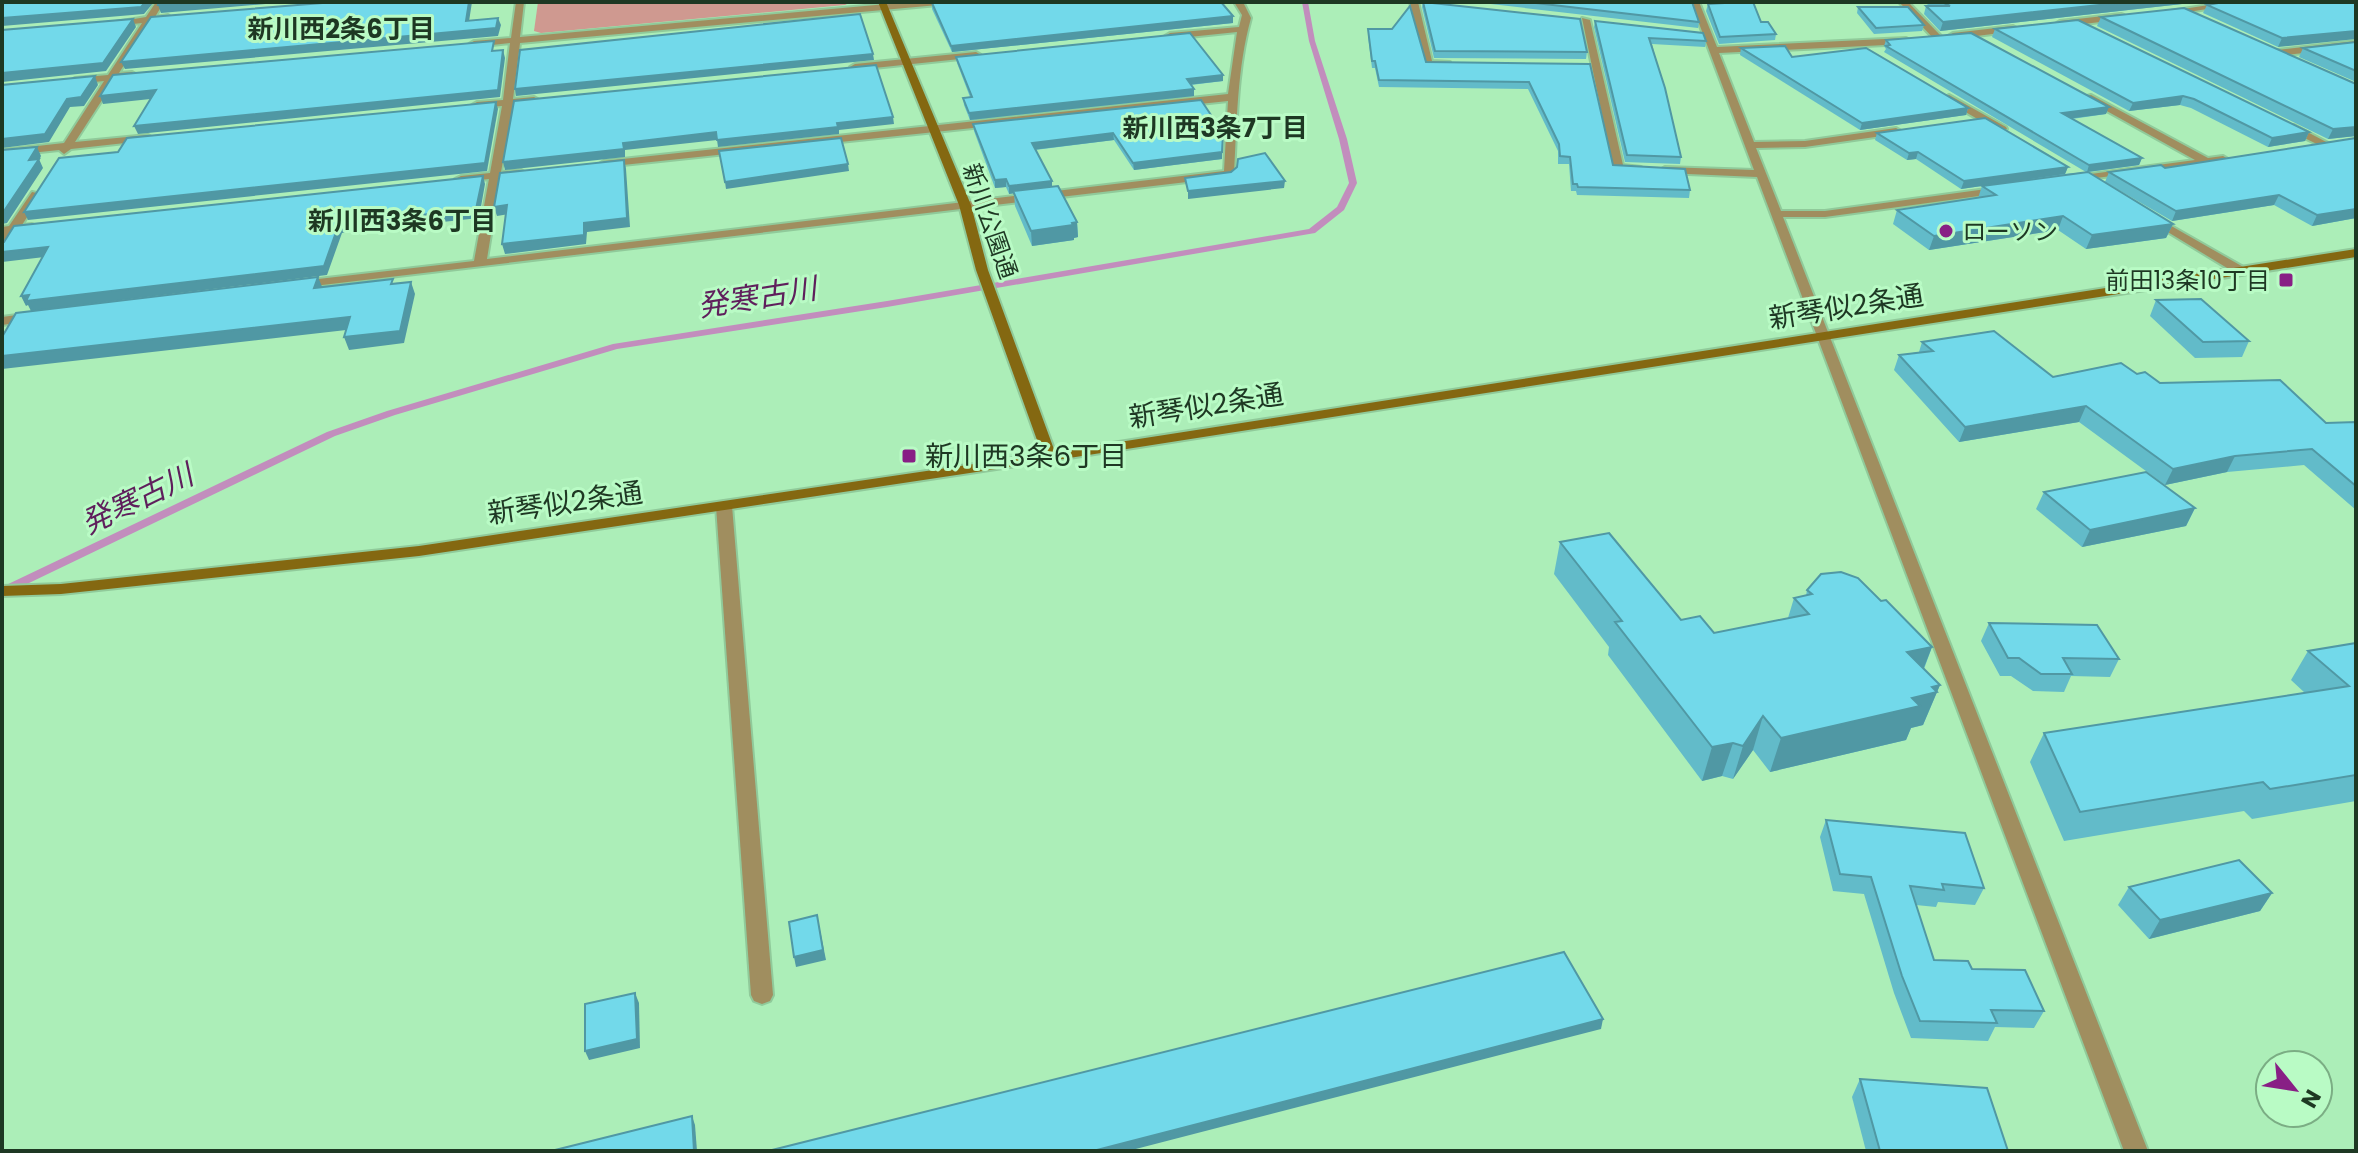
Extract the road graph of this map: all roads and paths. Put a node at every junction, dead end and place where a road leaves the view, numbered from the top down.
1 (160, 2) edge
2 (520, 2) edge
3 (938, 2) edge
4 (1238, 2) edge
5 (1414, 2) edge
6 (1903, 2) edge
7 (2164, 2) edge
8 (2249, 2) edge
9 (882, 4) edge
10 (1696, 4) edge
11 (1713, 5) edge
12 (2183, 10) junction
13 (2152, 14) edge
14 (2137, 15) edge
15 (178, 17) edge
16 (1572, 19) edge
17 (149, 20) junction
18 (1585, 20) junction
19 (1601, 22) edge
20 (2076, 22) junction
21 (2210, 22) edge
22 (105, 24) edge
23 (2047, 26) edge
24 (1242, 29) junction
25 (2018, 29) edge
26 (2090, 29) edge
27 (1693, 33) edge
28 (1973, 34) junction
29 (1708, 35) junction
30 (1165, 37) edge
31 (1914, 40) edge
32 (515, 41) junction
33 (1987, 42) edge
34 (1858, 44) junction
35 (2356, 44) edge
36 (468, 45) edge
37 (2264, 47) edge
38 (1714, 50) junction
39 (1871, 52) edge
40 (2277, 53) junction
41 (982, 55) edge
42 (905, 62) junction
43 (1459, 64) edge
44 (1580, 65) edge
45 (1596, 65) junction
46 (2304, 65) edge
47 (842, 68) edge
48 (140, 75) edge
49 (109, 78) junction
50 (63, 82) edge
51 (1935, 89) edge
52 (2083, 94) edge
53 (1233, 97) junction
54 (539, 99) edge
55 (508, 102) junction
56 (460, 107) edge
57 (1986, 119) junction
58 (1971, 121) edge
59 (2285, 124) edge
60 (933, 127) junction
61 (1910, 129) edge
62 (2011, 134) edge
63 (161, 137) edge
64 (2341, 143) edge
65 (1750, 145) junction
66 (2327, 145) junction
67 (67, 146) junction
68 (2297, 149) edge
69 (2, 153) edge
70 (2236, 157) edge
71 (59, 158) edge
72 (2206, 161) junction
73 (589, 165) edge
74 (526, 172) edge
75 (1761, 174) junction
76 (2072, 175) edge
77 (495, 176) junction
78 (2086, 178) junction
79 (44, 181) edge
80 (449, 181) edge
81 (2099, 186) edge
82 (2009, 188) edge
83 (965, 205) junction
84 (2138, 209) edge
85 (1777, 214) junction
86 (45, 225) edge
87 (8, 229) edge
88 (2, 246) edge
89 (2356, 253) edge
90 (480, 263) junction
91 (2241, 271) junction
92 (295, 285) edge
93 (48, 315) edge
94 (2, 321) edge
95 (1824, 337) junction
96 (1050, 457) junction
97 (724, 506) junction
98 (2, 591) edge
99 (762, 995) dead end
100 (2136, 1151) edge

1 - 17 street
2 - 32 street
3 - 9 street
4 - 24 street
5 - 43 street
6 - 28 street
7 - 12 street
8 - 12 street
9 - 32 street
9 - 42 street, 新川公園通
10 - 11 street
10 - 29 street
12 - 13 street
12 - 21 street
14 - 20 street
15 - 17 street
16 - 18 street
17 - 22 street
17 - 49 street
18 - 19 street
18 - 45 street
20 - 23 street
20 - 26 street
24 - 30 street
24 - 53 street
25 - 28 street
27 - 29 street
28 - 33 street
29 - 38 street
31 - 34 street
32 - 36 street
32 - 55 street
34 - 38 street
34 - 39 street
35 - 40 street
37 - 40 street
38 - 65 street
40 - 46 street
41 - 42 street
42 - 47 street
42 - 60 street, 新川公園通
44 - 45 street
45 - 75 street
48 - 49 street
49 - 50 street
49 - 67 street
51 - 57 street
52 - 72 street
53 - 60 street
53 - 83 street
54 - 55 street
55 - 56 street
55 - 77 street
57 - 58 street
57 - 62 street
59 - 66 street
60 - 73 street
60 - 83 street, 新川公園通
61 - 65 street
63 - 67 street
64 - 66 street
65 - 75 street
66 - 68 street
67 - 69 street
67 - 71 street
70 - 72 street
72 - 78 street
74 - 77 street
75 - 85 street
76 - 78 street
77 - 80 street
77 - 90 street
78 - 81 street
79 - 87 street
82 - 85 street
83 - 90 street
83 - 96 street, 新川公園通
84 - 91 street
85 - 95 street
86 - 87 street
87 - 88 street
89 - 91 street, 新琴似2条通
90 - 92 street
91 - 95 street, 新琴似2条通
93 - 94 street
95 - 96 street, 新琴似2条通
95 - 100 street
96 - 97 street, 新琴似2条通
97 - 98 street, 新琴似2条通
97 - 99 street

